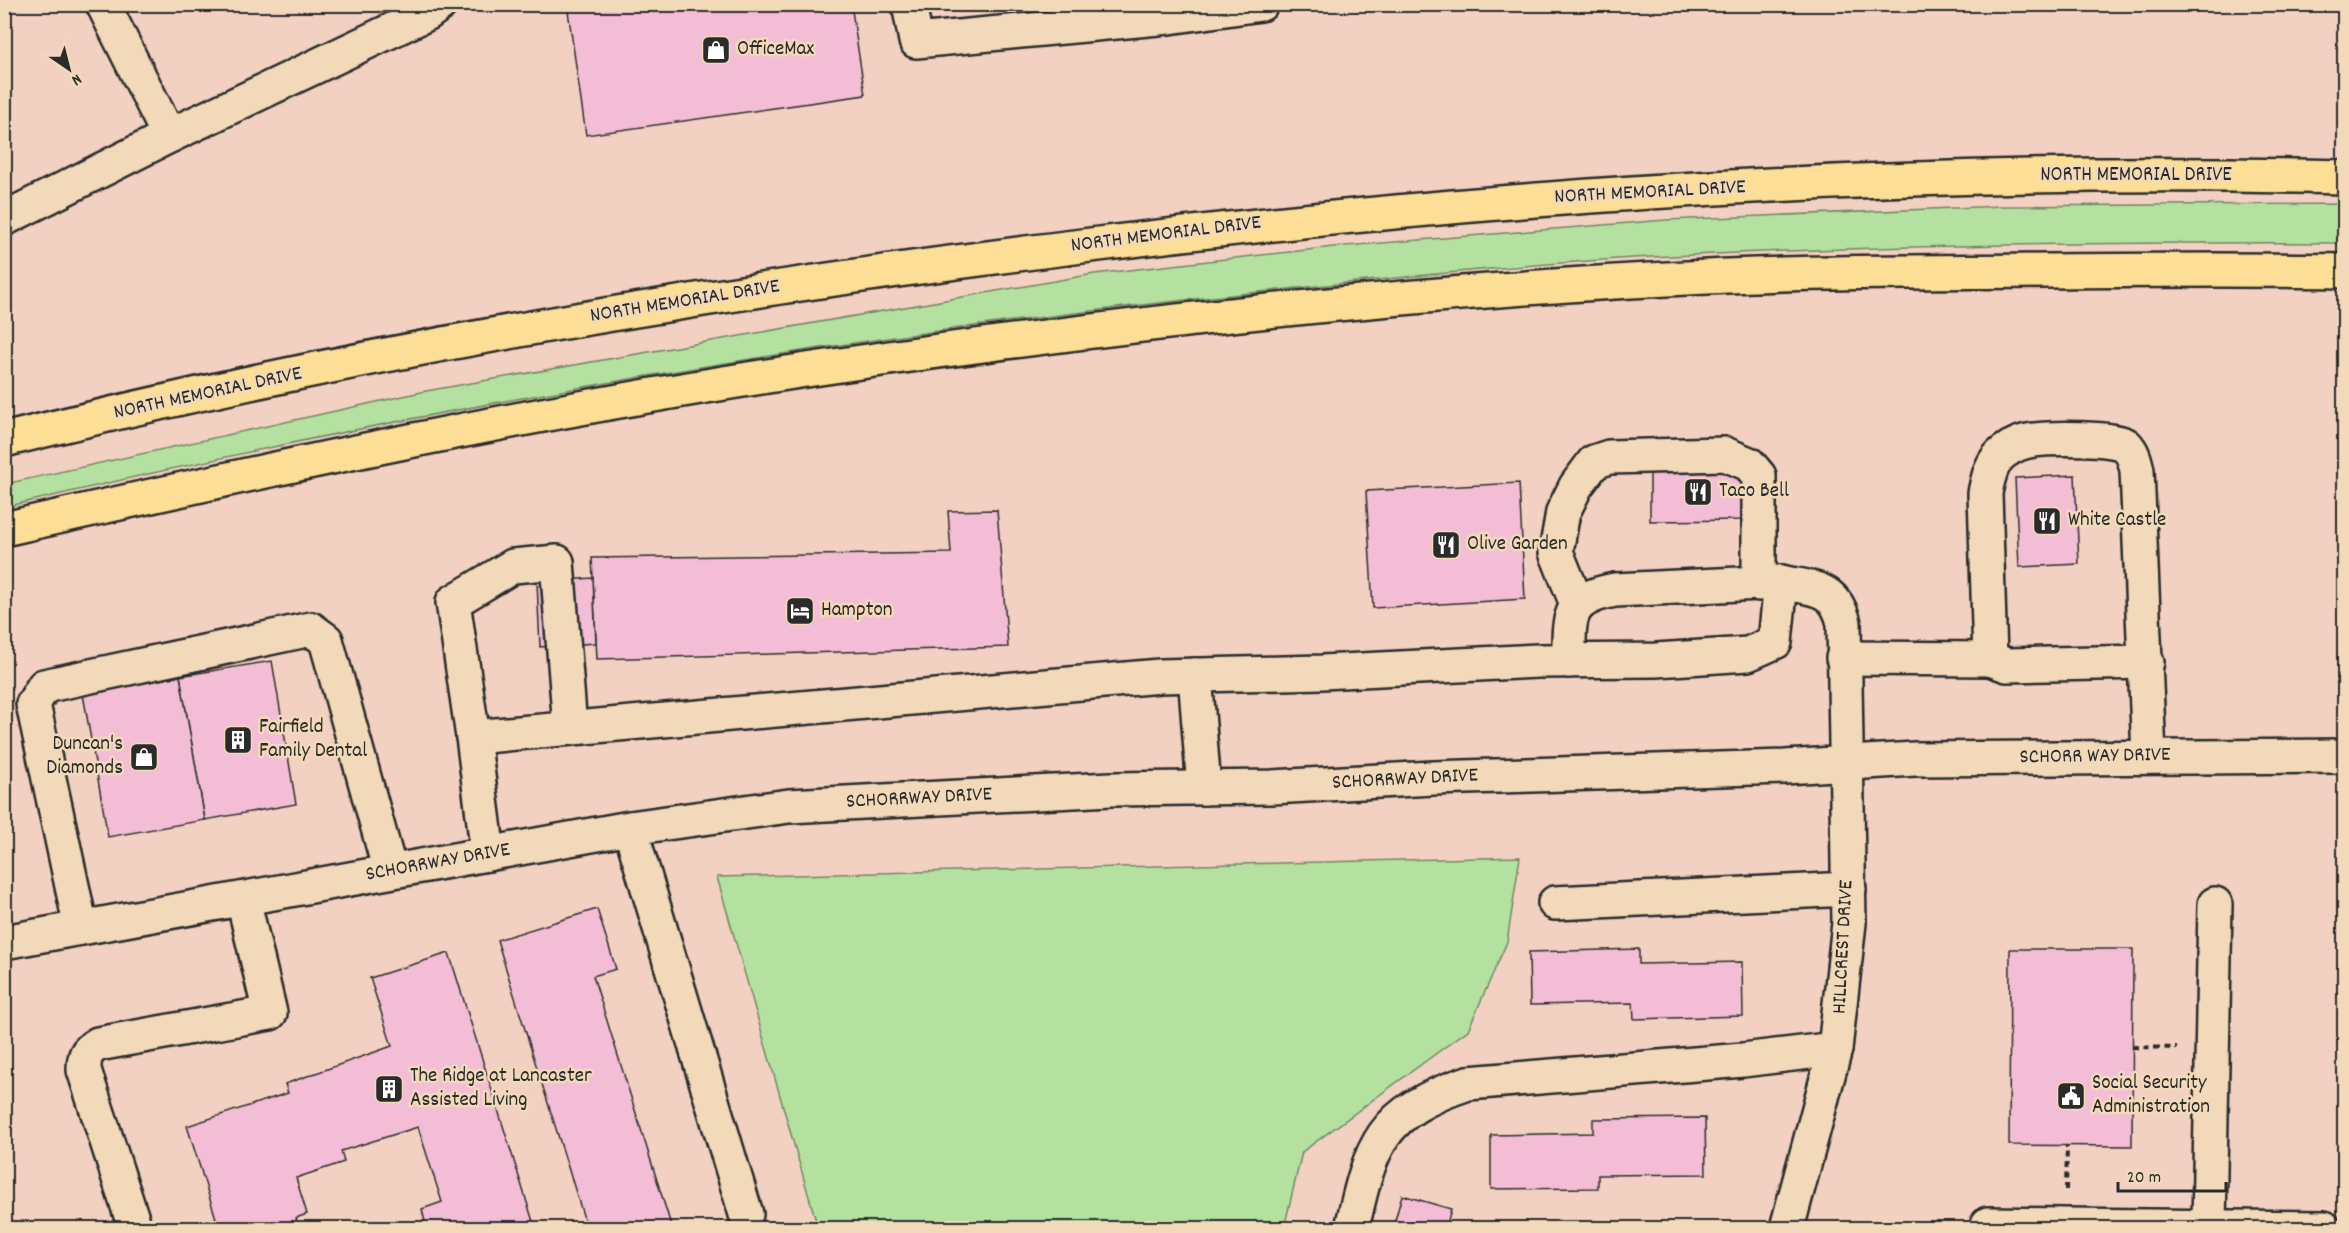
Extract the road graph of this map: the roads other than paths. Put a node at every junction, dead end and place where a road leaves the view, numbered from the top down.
1 (103, 4) edge
2 (440, 4) edge
3 (909, 4) edge
4 (1261, 4) edge
5 (169, 136) junction
6 (2344, 177) edge
7 (4, 219) edge
8 (2344, 271) edge
9 (4, 440) edge
10 (4, 530) edge
11 (1770, 583) junction
12 (1577, 604) junction
13 (1843, 658) junction
14 (1990, 659) junction
15 (1569, 661) junction
16 (2147, 662) junction
17 (1195, 675) junction
18 (570, 728) junction
19 (473, 737) junction
20 (2149, 756) junction
21 (2344, 756) edge
22 (1845, 762) junction
23 (1204, 788) junction
24 (630, 828) junction
25 (488, 854) junction
26 (390, 871) junction
27 (1849, 889) junction
28 (243, 899) junction
29 (1555, 903) dead end
30 (2215, 904) dead end
31 (81, 928) junction
32 (4, 942) edge
33 (1835, 1049) junction
34 (746, 1214) dead end
35 (1988, 1224) dead end
36 (2209, 1225) junction
37 (135, 1228) edge
38 (1352, 1228) edge
39 (1787, 1228) edge
40 (2324, 1228) edge

1 - 5 street
2 - 5 street
3 - 4 street
5 - 7 street
6 - 9 main road, NORTH MEMORIAL DRIVE
8 - 10 main road
11 - 12 street
11 - 12 street
11 - 13 street, HILLCREST DRIVE
11 - 15 street
12 - 15 street
13 - 14 street
13 - 22 street, HILLCREST DRIVE
14 - 16 street
14 - 16 street
15 - 17 street
16 - 20 street
17 - 18 street
17 - 23 street
18 - 19 street
18 - 19 street
19 - 25 street
20 - 21 street, SCHORR WAY DRIVE
20 - 22 street, SCHORR WAY DRIVE
22 - 23 street, SCHORRWAY DRIVE
22 - 27 street, HILLCREST DRIVE
23 - 24 street, SCHORRWAY DRIVE
24 - 25 street, SCHORRWAY DRIVE
24 - 34 street
25 - 26 street, SCHORRWAY DRIVE
26 - 28 street, SCHORRWAY DRIVE
26 - 31 street
27 - 29 street
27 - 33 street, HILLCREST DRIVE
28 - 31 street, SCHORRWAY DRIVE
28 - 37 street
30 - 36 street
31 - 32 street, SCHORRWAY DRIVE
33 - 38 street
33 - 39 street, HILLCREST DRIVE
35 - 36 street
36 - 40 street

